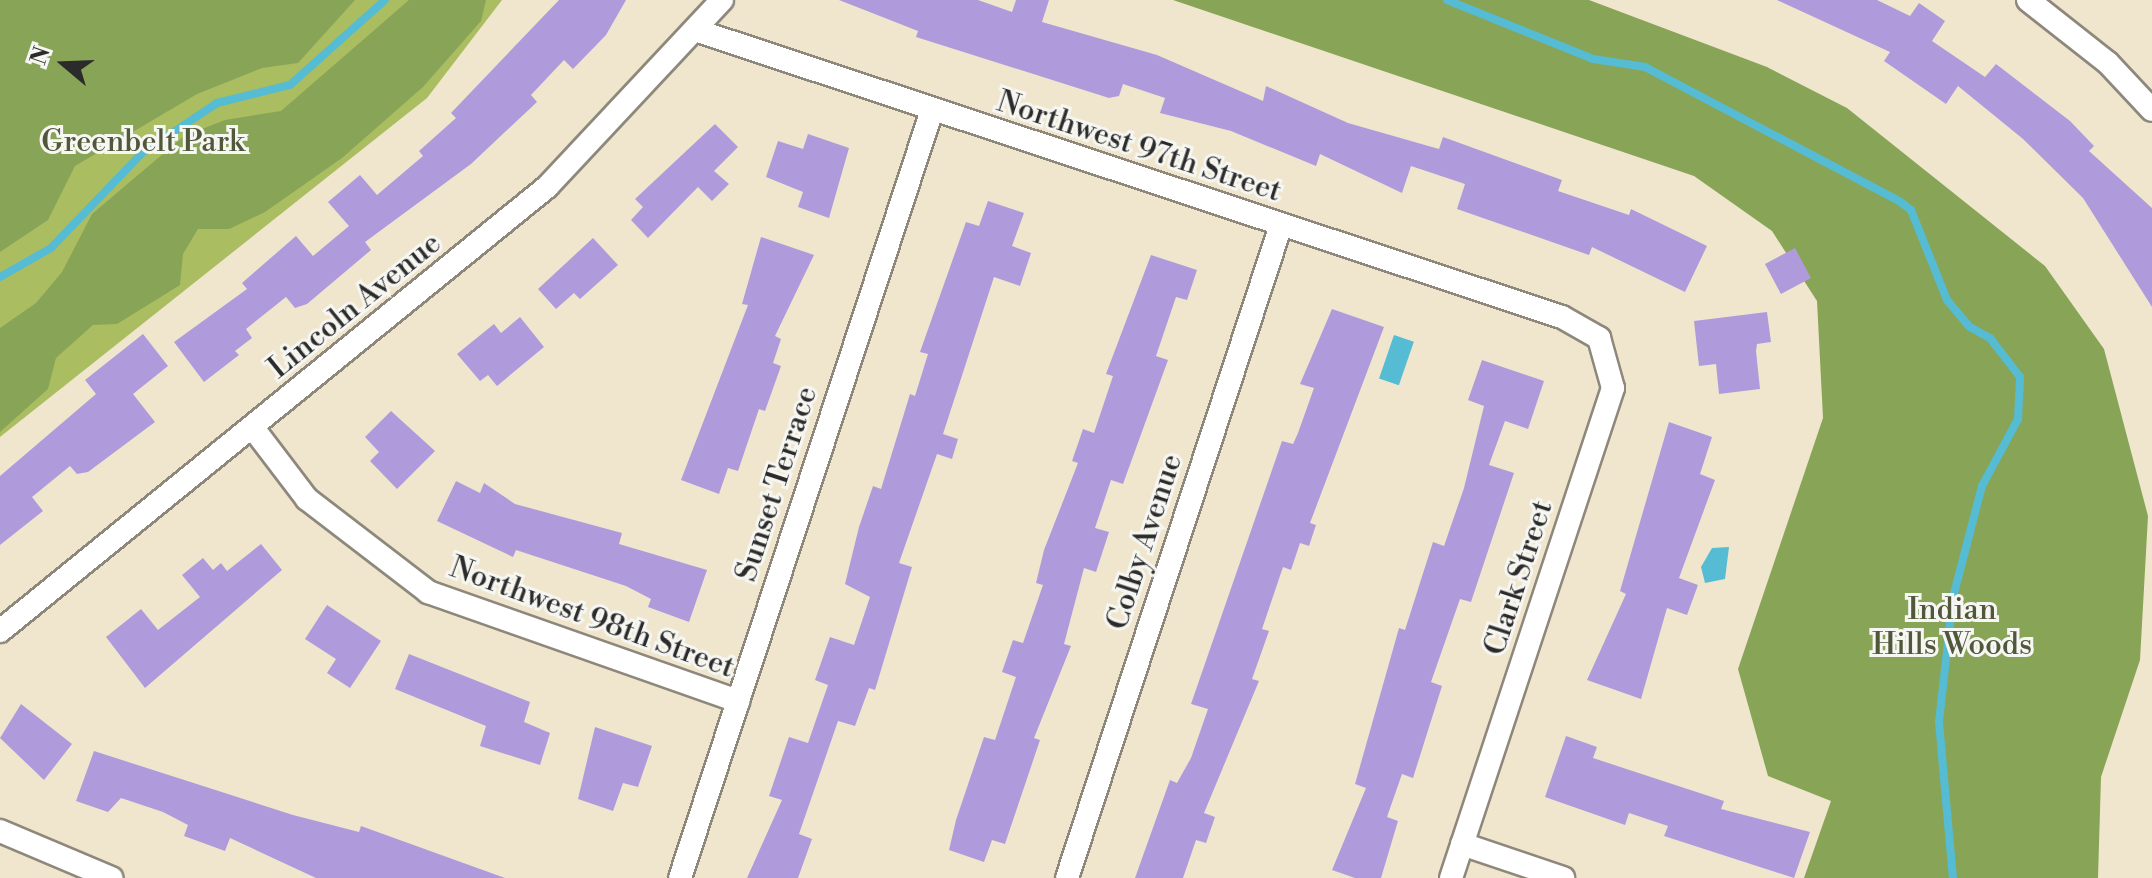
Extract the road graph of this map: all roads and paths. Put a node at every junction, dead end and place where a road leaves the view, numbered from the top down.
1 (722, 0) edge
2 (2028, 0) edge
3 (698, 31) junction
4 (932, 110) junction
5 (2152, 110) edge
6 (1281, 225) junction
7 (1562, 317) joint
8 (253, 428) junction
9 (0, 631) edge
10 (738, 701) junction
11 (0, 831) edge
12 (1462, 844) junction
13 (111, 878) edge
14 (680, 878) edge
15 (1067, 878) edge
16 (1451, 878) edge
17 (1563, 878) edge

1 - 3 street, Lincoln Avenue
2 - 5 street
3 - 4 street, Northwest 97th Street
3 - 8 street, Lincoln Avenue
4 - 6 street, Northwest 97th Street
4 - 10 street, Sunset Terrace
6 - 7 street, Northwest 97th Street
6 - 15 street, Colby Avenue
7 - 12 street, Clark Street
8 - 9 street, Lincoln Avenue
8 - 10 street, Northwest 98th Street
10 - 14 street, Sunset Terrace
11 - 13 street
12 - 16 street, Clark Street
12 - 17 street

